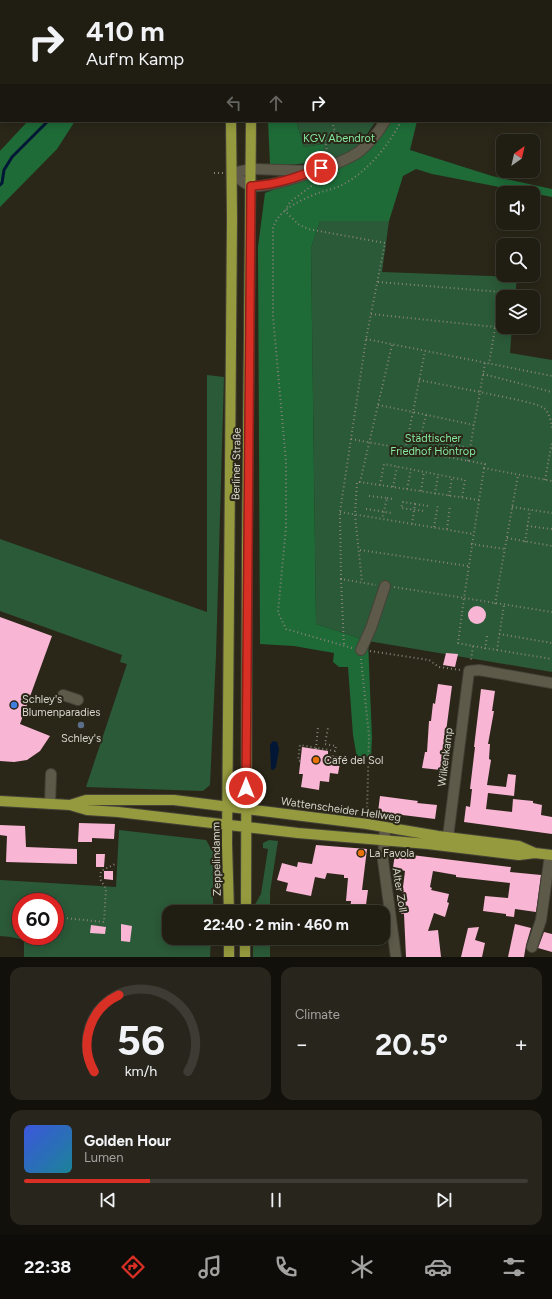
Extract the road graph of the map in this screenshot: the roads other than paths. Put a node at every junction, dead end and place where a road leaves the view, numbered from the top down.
1 (231, 122) edge
2 (251, 122) edge
3 (384, 122) edge
4 (251, 169) junction
5 (314, 171) junction
6 (232, 173) junction
7 (251, 186) junction
8 (385, 586) road end
9 (360, 650) road end
10 (552, 683) edge
11 (62, 695) dead end
12 (78, 700) dead end
13 (50, 774) dead end
14 (0, 801) edge
15 (50, 804) junction
16 (70, 805) junction
17 (227, 806) junction
18 (246, 808) junction
19 (227, 825) junction
20 (385, 827) junction
21 (246, 828) junction
22 (384, 840) junction
23 (447, 842) junction
24 (551, 855) edge
25 (229, 905) edge
26 (246, 905) edge
27 (229, 945) edge
28 (245, 945) edge
29 (532, 947) dead end
30 (229, 957) edge
31 (245, 957) edge
32 (396, 957) edge

1 - 6 main road, Berliner Straße
2 - 4 main road, Berliner Straße
3 - 5 street
4 - 5 street
4 - 6 street
4 - 7 main road, Berliner Straße
5 - 7 street
6 - 7 street
6 - 17 main road, Berliner Straße
7 - 18 main road, Berliner Straße
8 - 9 street
10 - 23 street, Wilkenkamp
11 - 12 street
13 - 15 street
14 - 15 main road, Wattenscheider Hellweg
15 - 16 main road, Wattenscheider Hellweg
16 - 17 main road, Wattenscheider Hellweg
16 - 19 main road, Wattenscheider Hellweg
17 - 18 main road, Wattenscheider Hellweg
17 - 19 main road, Zeppelindamm
18 - 20 main road, Wattenscheider Hellweg
18 - 21 main road
19 - 21 main road, Wattenscheider Hellweg
19 - 25 main road, Zeppelindamm
20 - 22 street, Alter Zoll
20 - 23 main road, Wattenscheider Hellweg
21 - 22 main road, Wattenscheider Hellweg
21 - 26 main road
22 - 23 main road, Wattenscheider Hellweg
22 - 32 street, Alter Zoll
23 - 24 main road, Wattenscheider Hellweg
24 - 29 street, Wattenscheider Hellweg
27 - 30 main road
28 - 31 main road

